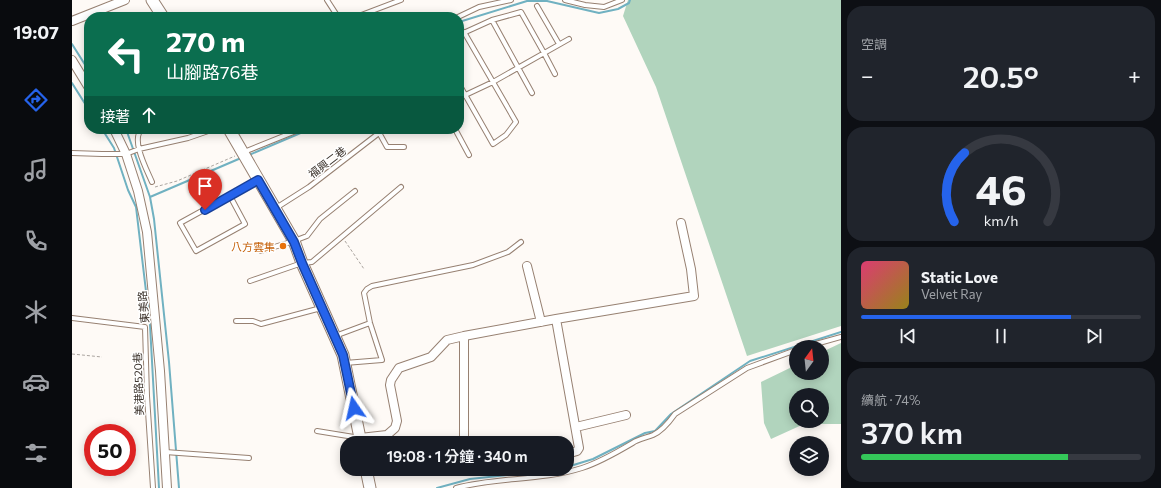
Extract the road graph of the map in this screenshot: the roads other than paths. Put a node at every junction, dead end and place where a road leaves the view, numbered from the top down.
1 (125, 0) edge
2 (152, 0) edge
3 (327, 0) edge
4 (401, 0) edge
5 (511, 0) edge
6 (565, 0) edge
7 (622, 0) edge
8 (537, 6) dead end
9 (95, 12) edge
10 (160, 12) edge
11 (335, 12) edge
12 (369, 12) edge
13 (464, 14) edge
14 (84, 16) edge
15 (492, 20) junction
16 (72, 21) edge
17 (464, 32) joint
18 (568, 39) dead end
19 (559, 44) junction
20 (544, 53) junction
21 (72, 60) edge
22 (518, 67) junction
23 (555, 74) dead end
24 (84, 80) edge
25 (493, 82) junction
26 (464, 92) edge
27 (532, 93) dead end
28 (466, 95) junction
29 (116, 134) edge
30 (139, 134) edge
31 (200, 134) edge
32 (232, 134) edge
33 (291, 134) edge
34 (374, 134) edge
35 (380, 134) edge
36 (457, 134) edge
37 (404, 147) dead end
38 (139, 149) junction
39 (72, 153) edge
40 (126, 154) junction
41 (469, 155) dead end
42 (245, 156) junction
43 (258, 180) junction
44 (152, 182) road end
45 (401, 187) dead end
46 (355, 191) dead end
47 (230, 196) junction
48 (274, 209) junction
49 (681, 223) dead end
50 (294, 242) junction
51 (521, 242) dead end
52 (260, 251) dead end
53 (302, 263) junction
54 (527, 266) dead end
55 (250, 281) dead end
56 (322, 308) junction
57 (72, 318) edge
58 (556, 318) junction
59 (236, 322) dead end
60 (541, 322) junction
61 (370, 323) junction
62 (335, 336) junction
63 (464, 336) junction
64 (841, 337) edge
65 (829, 340) edge
66 (789, 353) edge
67 (345, 363) junction
68 (626, 415) dead end
69 (576, 427) junction
70 (317, 431) dead end
71 (340, 436) edge
72 (360, 436) edge
73 (383, 436) edge
74 (464, 436) edge
75 (164, 452) junction
76 (574, 452) edge
77 (249, 458) dead end
78 (367, 476) edge
79 (153, 488) edge
80 (167, 488) edge
81 (370, 488) edge
82 (457, 488) edge

1 - 9 street
2 - 10 main road
3 - 11 lane
4 - 12 lane
5 - 13 lane
6 - 7 lane
8 - 19 lane
14 - 16 street
15 - 17 lane
15 - 20 lane
15 - 22 lane
17 - 25 lane
18 - 19 lane
19 - 20 lane
20 - 22 lane
20 - 23 lane
21 - 24 street
22 - 25 lane
22 - 27 lane
25 - 28 lane
25 - 28 lane
26 - 28 lane
29 - 40 street, 東美路
30 - 38 lane
31 - 38 lane
32 - 42 main road
33 - 42 lane
34 - 48 lane, 福興二巷
35 - 37 lane
36 - 41 lane
38 - 40 lane
38 - 44 lane
39 - 40 lane
40 - 75 street, 東美路
42 - 43 main road
43 - 47 lane
43 - 48 main road
45 - 53 lane
46 - 50 lane
47 - 47 lane
48 - 50 main road
49 - 58 street
50 - 52 lane
50 - 53 main road
51 - 61 lane
53 - 55 lane
53 - 56 main road
54 - 60 street
56 - 59 lane
56 - 62 main road
57 - 79 lane, 美港路520巷
58 - 60 street
58 - 69 street
60 - 63 street
61 - 62 lane
61 - 67 lane
62 - 67 main road
63 - 73 street
63 - 74 street
64 - 65 lane
66 - 82 lane
67 - 72 main road
68 - 69 street
69 - 76 street
70 - 71 lane
75 - 77 lane
75 - 80 street, 東美路
78 - 81 main road

